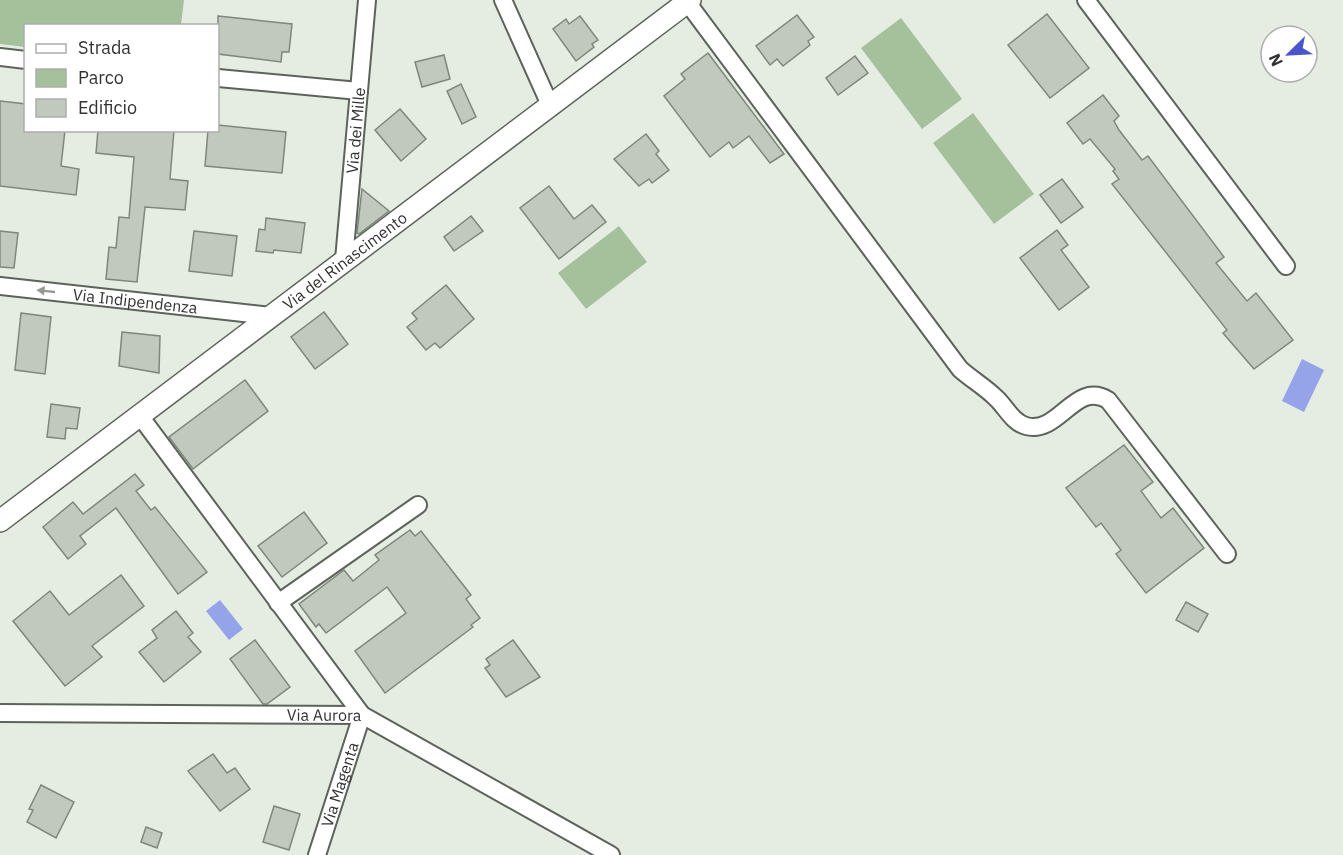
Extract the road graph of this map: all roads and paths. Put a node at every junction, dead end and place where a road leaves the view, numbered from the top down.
1 (367, 0) edge
2 (503, 0) edge
3 (1086, 0) edge
4 (688, 1) edge
5 (0, 57) edge
6 (24, 60) edge
7 (219, 78) edge
8 (359, 91) junction
9 (550, 105) junction
10 (344, 260) junction
11 (1286, 266) dead end
12 (0, 286) edge
13 (271, 316) junction
14 (140, 416) junction
15 (418, 505) dead end
16 (5, 513) edge
17 (1227, 554) dead end
18 (278, 603) junction
19 (0, 713) edge
20 (362, 715) junction
21 (317, 855) edge
22 (611, 855) edge

1 - 8 street, Via dei Mille
2 - 9 street
3 - 11 street
4 - 9 street, Via del Rinascimento
4 - 17 street
5 - 6 street
7 - 8 street
8 - 10 street, Via dei Mille
9 - 10 street, Via del Rinascimento
10 - 13 street, Via del Rinascimento
13 -> 12 street, Via Indipendenza
13 - 14 street, Via del Rinascimento
14 - 16 street, Via del Rinascimento
14 - 18 street
15 - 18 street
18 - 20 street
19 - 20 street, Via Aurora
20 - 21 street, Via Magenta
20 - 22 street, Via Aurora

